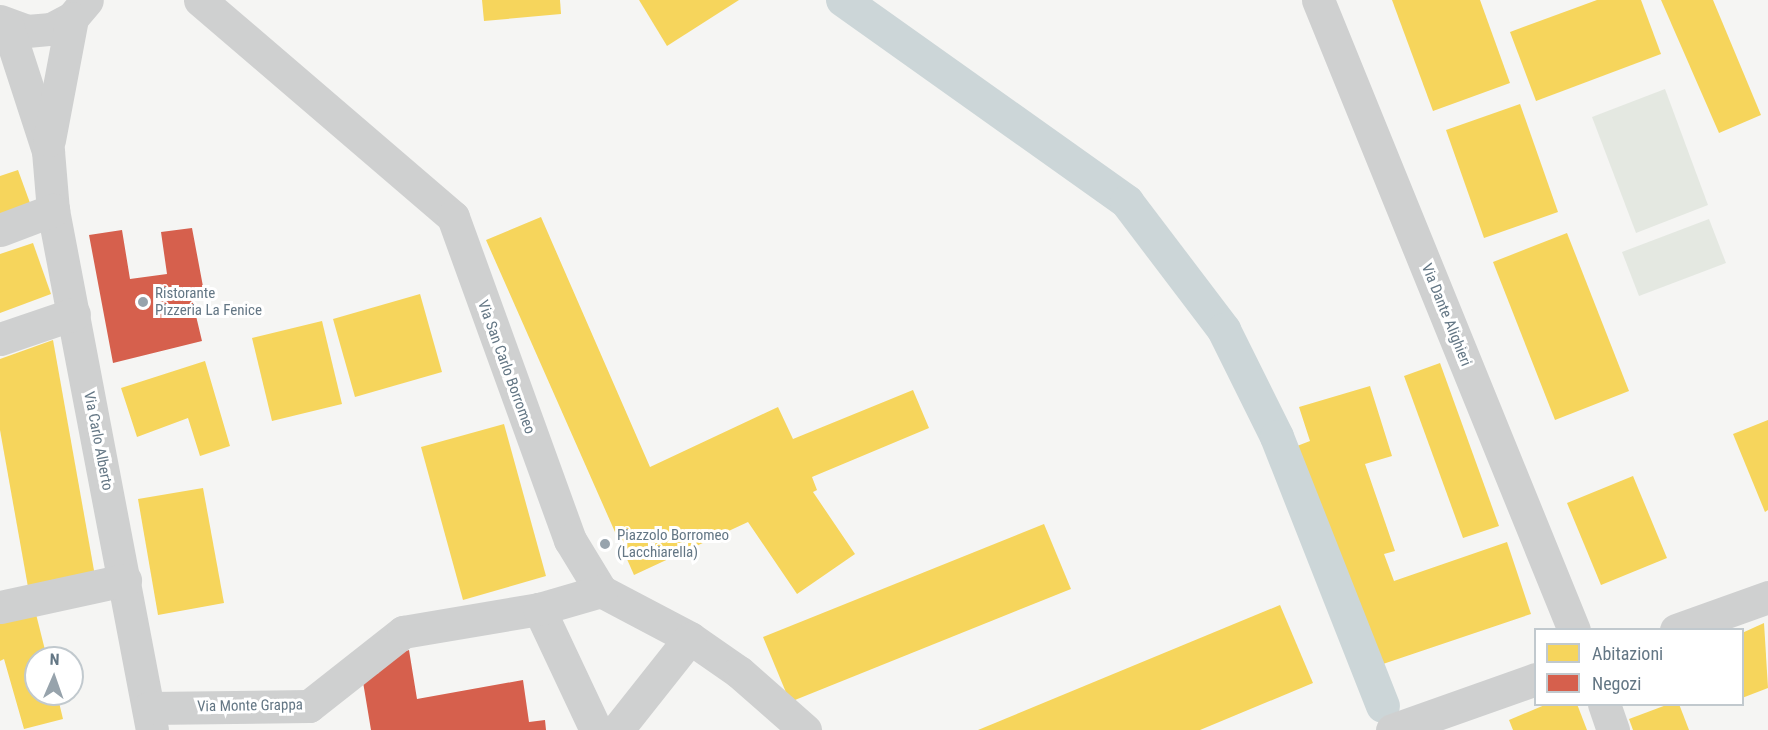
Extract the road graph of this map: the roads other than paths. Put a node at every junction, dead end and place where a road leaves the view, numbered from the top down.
1 (199, 0) edge
2 (1318, 0) edge
3 (87, 7) edge
4 (4, 23) edge
5 (48, 151) junction
6 (53, 210) junction
7 (0, 230) edge
8 (74, 314) junction
9 (0, 339) edge
10 (125, 580) junction
11 (601, 591) junction
12 (1768, 597) edge
13 (0, 607) edge
14 (539, 609) junction
15 (1573, 628) edge
16 (1682, 628) edge
17 (690, 638) junction
18 (1534, 680) edge
19 (1604, 706) edge
20 (311, 718) edge
21 (151, 719) edge
22 (1408, 727) edge
23 (596, 730) edge
24 (617, 730) edge
25 (805, 730) edge
26 (1613, 730) edge

1 - 11 street, Via San Carlo Borromeo
2 - 15 street, Via Dante Alighieri
3 - 4 street, Via Carlo Alberto
3 - 5 street, Via Carlo Alberto
4 - 5 street, Via Carlo Alberto
5 - 6 street, Via Carlo Alberto
6 - 7 street
6 - 8 street, Via Carlo Alberto
8 - 9 street
8 - 10 street, Via Carlo Alberto
10 - 13 street
10 - 21 street, Via Carlo Alberto
11 - 14 street, Via Monte Grappa
11 - 17 street
12 - 16 street
14 - 20 street, Via Monte Grappa
14 - 23 street
17 - 24 street
17 - 25 street
18 - 22 street
19 - 26 street
20 - 21 street, Via Monte Grappa

